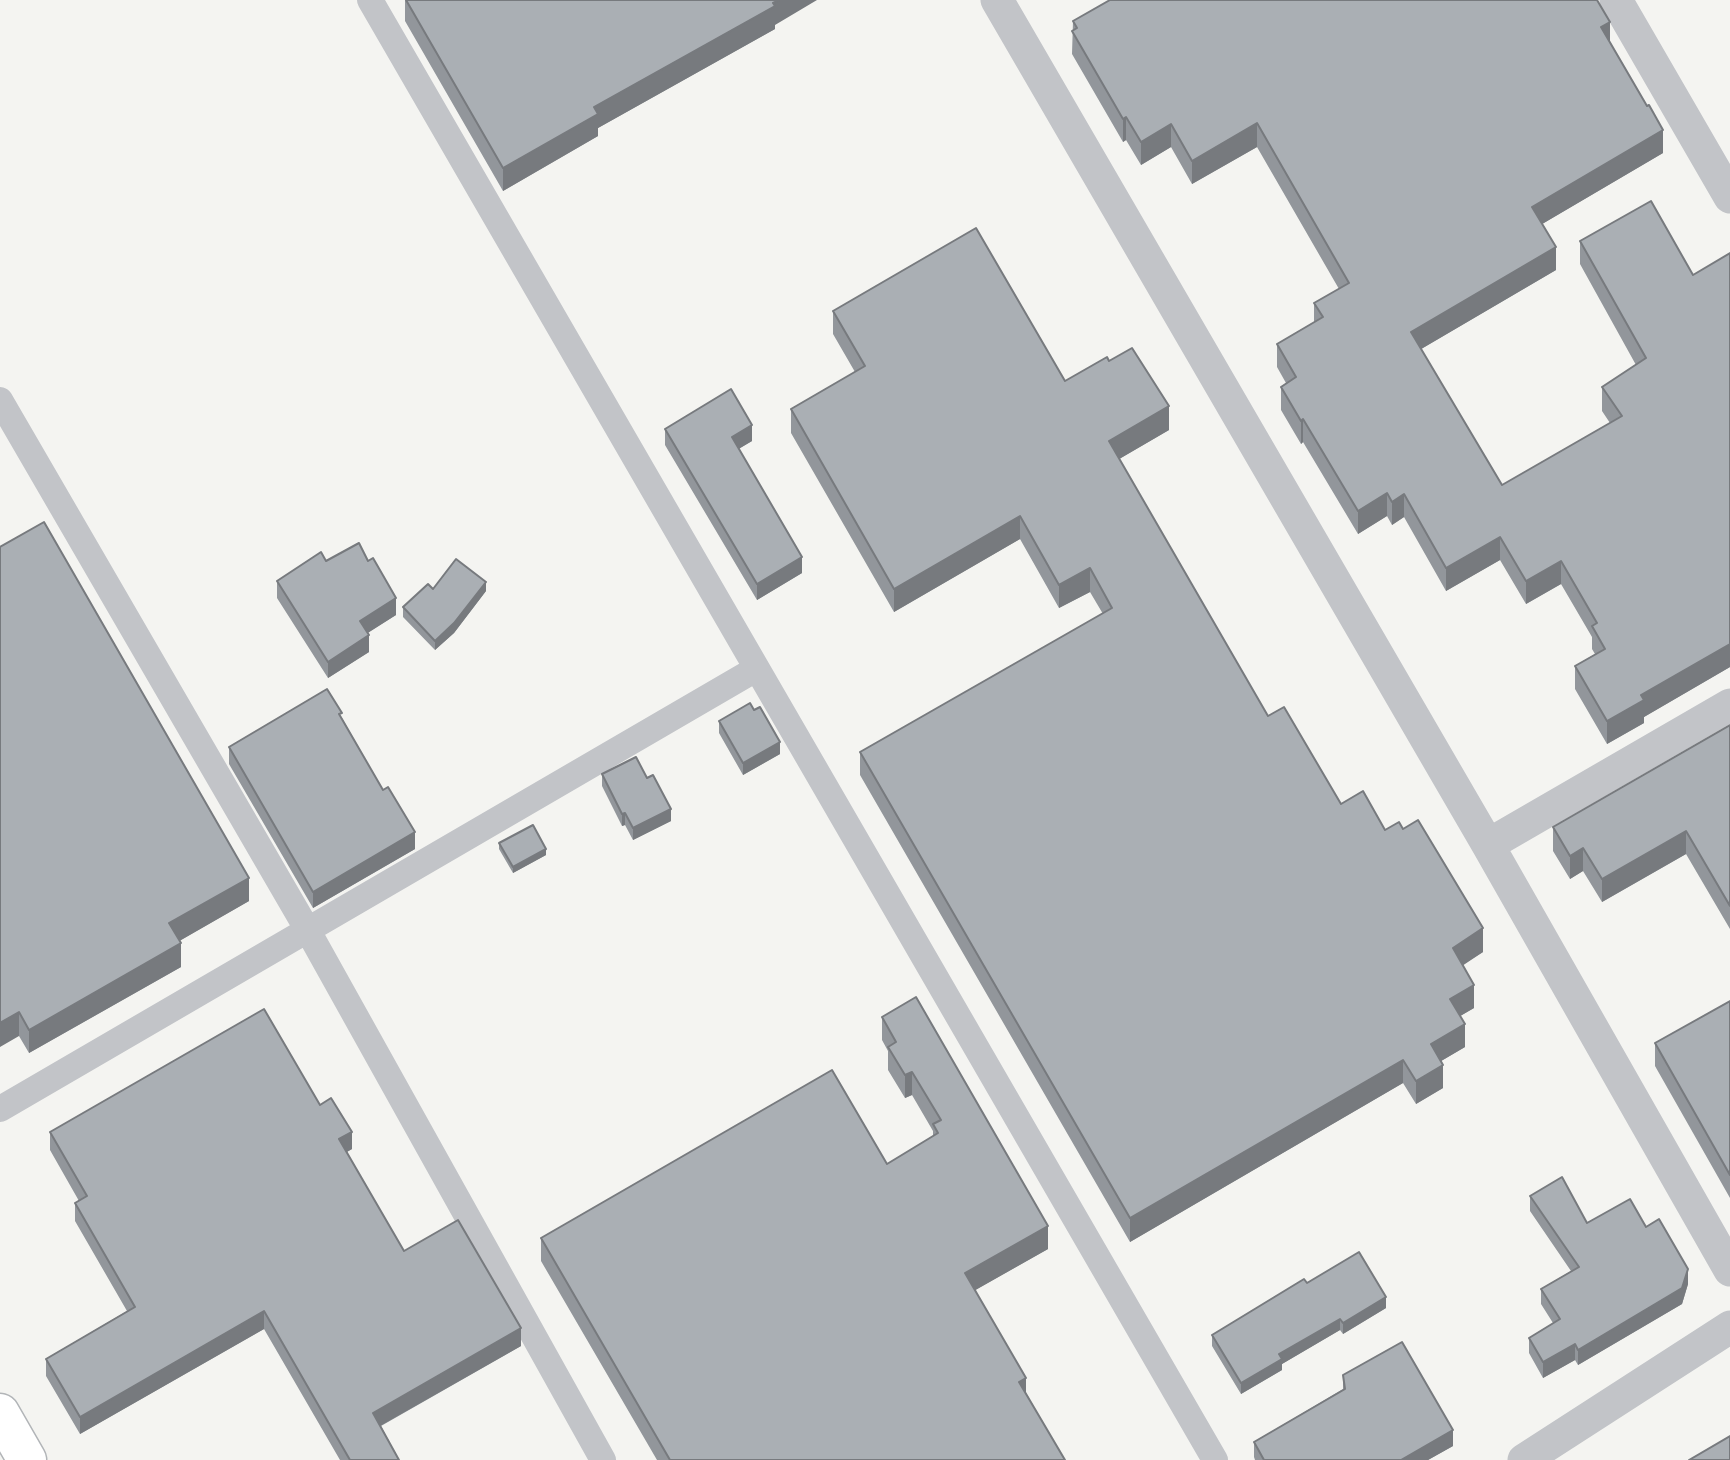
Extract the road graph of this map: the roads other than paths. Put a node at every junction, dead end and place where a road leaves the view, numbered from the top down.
1 (370, 0) edge
2 (997, 0) edge
3 (1616, 0) edge
4 (1730, 197) edge
5 (0, 400) edge
6 (756, 669) junction
7 (1730, 705) edge
8 (1488, 845) junction
9 (307, 929) junction
10 (0, 1109) edge
11 (1730, 1270) edge
12 (1730, 1326) edge
13 (0, 1413) edge
14 (27, 1460) edge
15 (603, 1460) edge
16 (1215, 1460) edge
17 (1524, 1460) edge

1 - 6 street
2 - 8 street
3 - 4 street
5 - 9 street
6 - 9 street
6 - 16 street
7 - 8 street
8 - 11 street
9 - 10 street
9 - 15 street
12 - 17 street
13 - 14 highway

